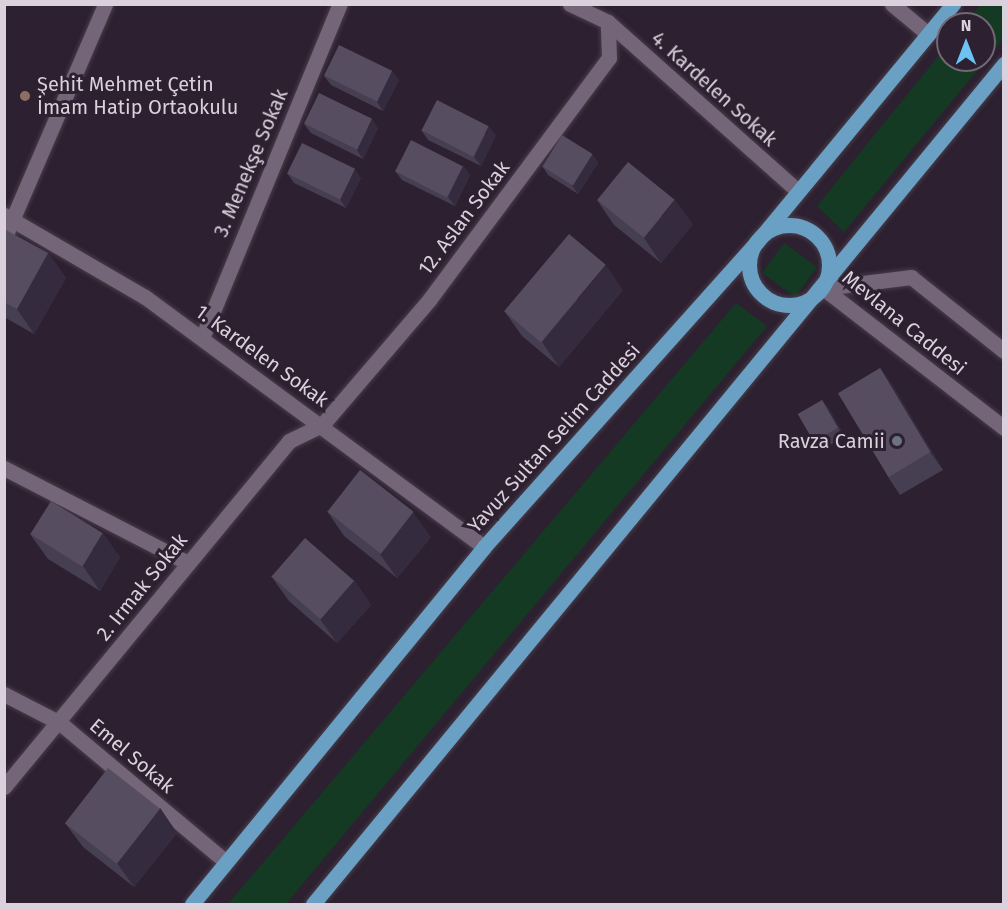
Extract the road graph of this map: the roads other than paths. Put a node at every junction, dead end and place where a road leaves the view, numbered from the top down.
1 (105, 4) edge
2 (340, 4) edge
3 (570, 4) edge
4 (892, 4) edge
5 (953, 4) edge
6 (609, 22) junction
7 (928, 34) junction
8 (1004, 64) edge
9 (798, 190) junction
10 (9, 217) edge
11 (4, 239) edge
12 (756, 243) junction
13 (823, 288) junction
14 (202, 338) junction
15 (1004, 351) edge
16 (321, 425) junction
17 (1004, 428) edge
18 (4, 468) edge
19 (484, 548) junction
20 (188, 563) junction
21 (4, 694) edge
22 (60, 723) junction
23 (4, 787) edge
24 (225, 861) junction
25 (192, 904) edge
26 (313, 904) edge

1 - 10 street
2 - 14 street, 3. Menekşe Sokak
3 - 6 street, 4. Kardelen Sokak
4 - 7 street
5 - 7 main road, Yavuz Sultan Selim Caddesi
6 - 9 street, 4. Kardelen Sokak
6 - 16 street, 12. Aslan Sokak
7 - 9 main road, Yavuz Sultan Selim Caddesi
8 - 13 main road
9 - 12 main road, Yavuz Sultan Selim Caddesi
10 - 11 street
10 - 14 street, 1. Kardelen Sokak
12 - 13 main road
12 - 13 main road
12 - 19 main road, Yavuz Sultan Selim Caddesi
13 - 15 street, Mevlana Caddesi
13 - 17 street, Mevlana Caddesi
13 - 26 main road
14 - 16 street, 1. Kardelen Sokak
16 - 19 street, 1. Kardelen Sokak
16 - 20 street, 2. Irmak Sokak
18 - 20 street
19 - 24 main road, Yavuz Sultan Selim Caddesi
20 - 22 street, 2. Irmak Sokak
21 - 22 street, Emel Sokak
22 - 23 street, 2. Irmak Sokak
22 - 24 street, Emel Sokak
24 - 25 main road, Yavuz Sultan Selim Caddesi

